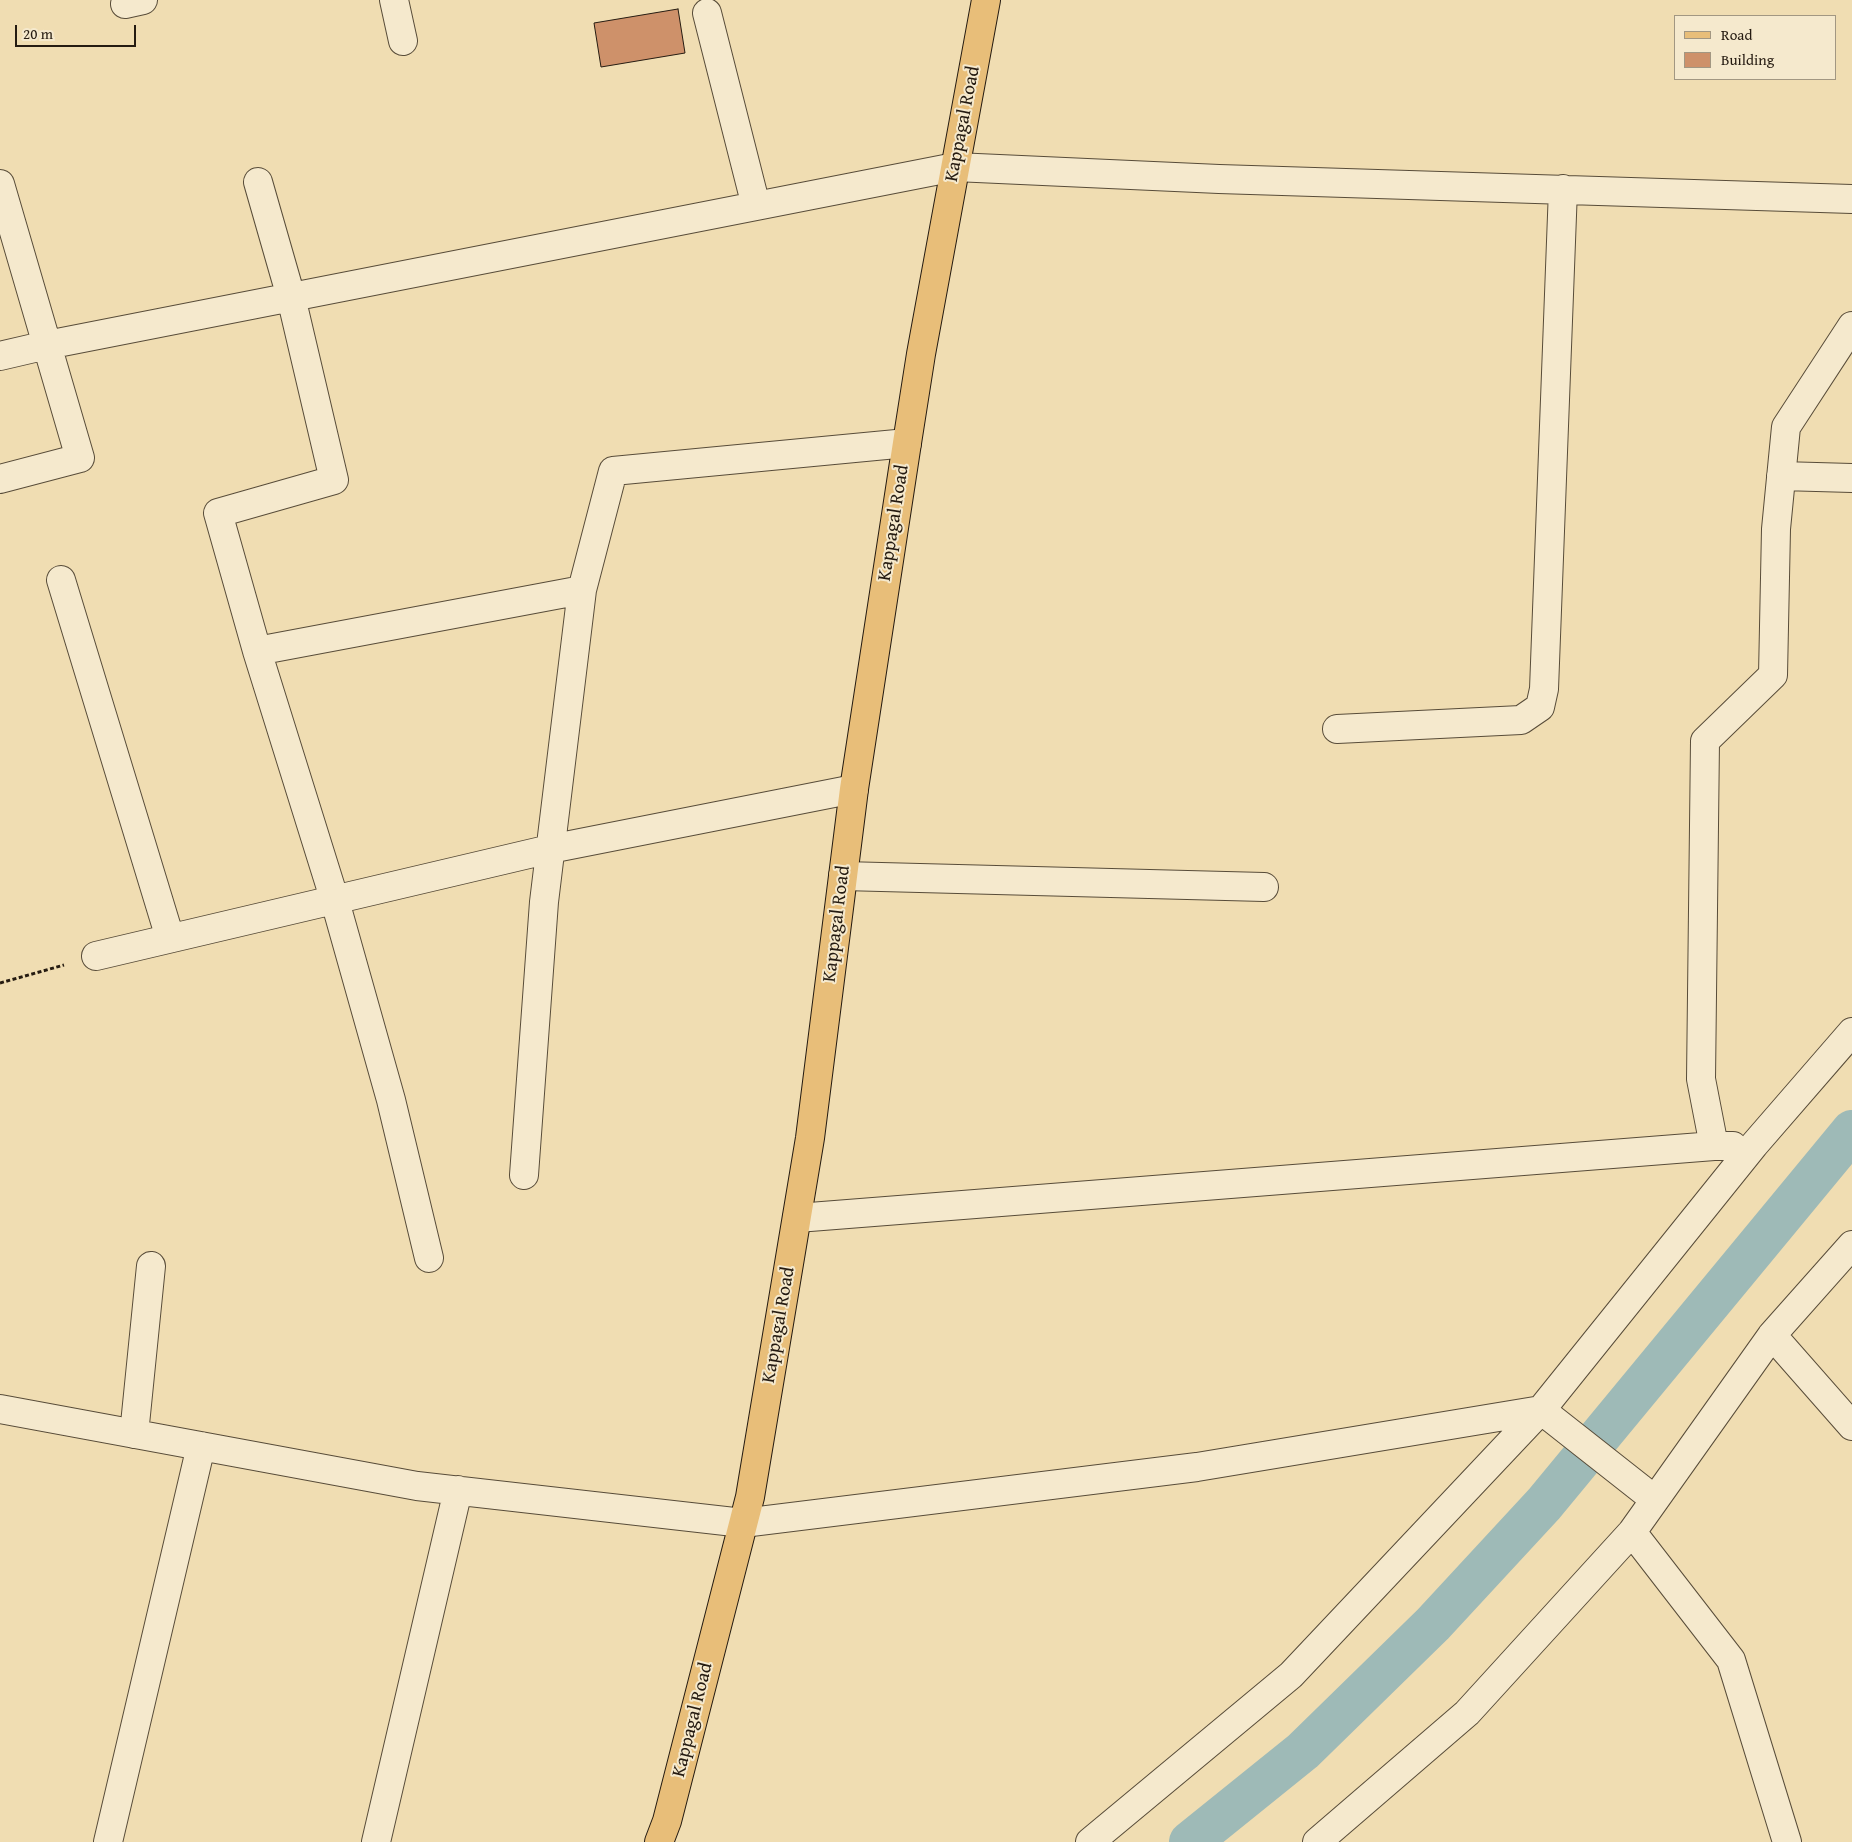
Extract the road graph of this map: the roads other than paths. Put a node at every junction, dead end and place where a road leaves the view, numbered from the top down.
1 (394, 0) edge
2 (986, 0) edge
3 (707, 13) dead end
4 (403, 41) dead end
5 (955, 167) junction
6 (258, 182) dead end
7 (0, 184) edge
8 (1562, 190) junction
9 (1852, 199) edge
10 (756, 206) junction
11 (291, 297) junction
12 (1852, 326) edge
13 (47, 345) junction
14 (0, 356) edge
15 (907, 443) junction
16 (1781, 476) junction
17 (1852, 478) edge
18 (0, 480) edge
19 (61, 580) dead end
20 (582, 590) junction
21 (257, 651) junction
22 (1338, 728) dead end
23 (854, 789) junction
24 (550, 849) junction
25 (843, 876) junction
26 (1264, 887) dead end
27 (335, 901) junction
28 (170, 938) junction
29 (96, 956) road end
30 (1852, 1032) edge
31 (1754, 1145) junction
32 (1714, 1146) junction
33 (524, 1175) dead end
34 (797, 1218) junction
35 (1852, 1245) edge
36 (429, 1258) dead end
37 (151, 1266) dead end
38 (1772, 1335) junction
39 (0, 1409) edge
40 (1541, 1410) junction
41 (1852, 1426) edge
42 (134, 1434) junction
43 (201, 1446) junction
44 (458, 1490) junction
45 (1654, 1500) junction
46 (743, 1523) junction
47 (1632, 1532) junction
48 (108, 1842) edge
49 (376, 1842) edge
50 (659, 1842) edge
51 (1090, 1842) edge
52 (1317, 1842) edge
53 (1787, 1842) edge

1 - 4 street
2 - 5 main road, Kappagal Road
3 - 10 street
5 - 8 street
5 - 10 street
5 - 15 main road, Kappagal Road
6 - 11 street
7 - 13 street
8 - 9 street
8 - 22 street
10 - 11 street
11 - 13 street
11 - 21 street
12 - 16 street
13 - 14 street
13 - 18 street
15 - 20 street
15 - 23 main road, Kappagal Road
16 - 17 street
16 - 32 street
19 - 28 street
20 - 21 street
20 - 24 street
21 - 27 street
23 - 24 street
23 - 25 main road, Kappagal Road
24 - 27 street
24 - 33 street
25 - 26 street
25 - 34 main road, Kappagal Road
27 - 28 street
27 - 36 street
28 - 29 street
30 - 31 street
31 - 32 street
31 - 40 street
32 - 34 street
34 - 46 main road, Kappagal Road
35 - 38 street
37 - 42 street
38 - 41 street
38 - 45 street
39 - 42 street
40 - 45 street
40 - 46 street
40 - 51 street
42 - 43 street
43 - 44 street
43 - 48 street
44 - 46 street
44 - 49 street
45 - 47 street
46 - 50 main road, Kappagal Road
47 - 52 street
47 - 53 street

